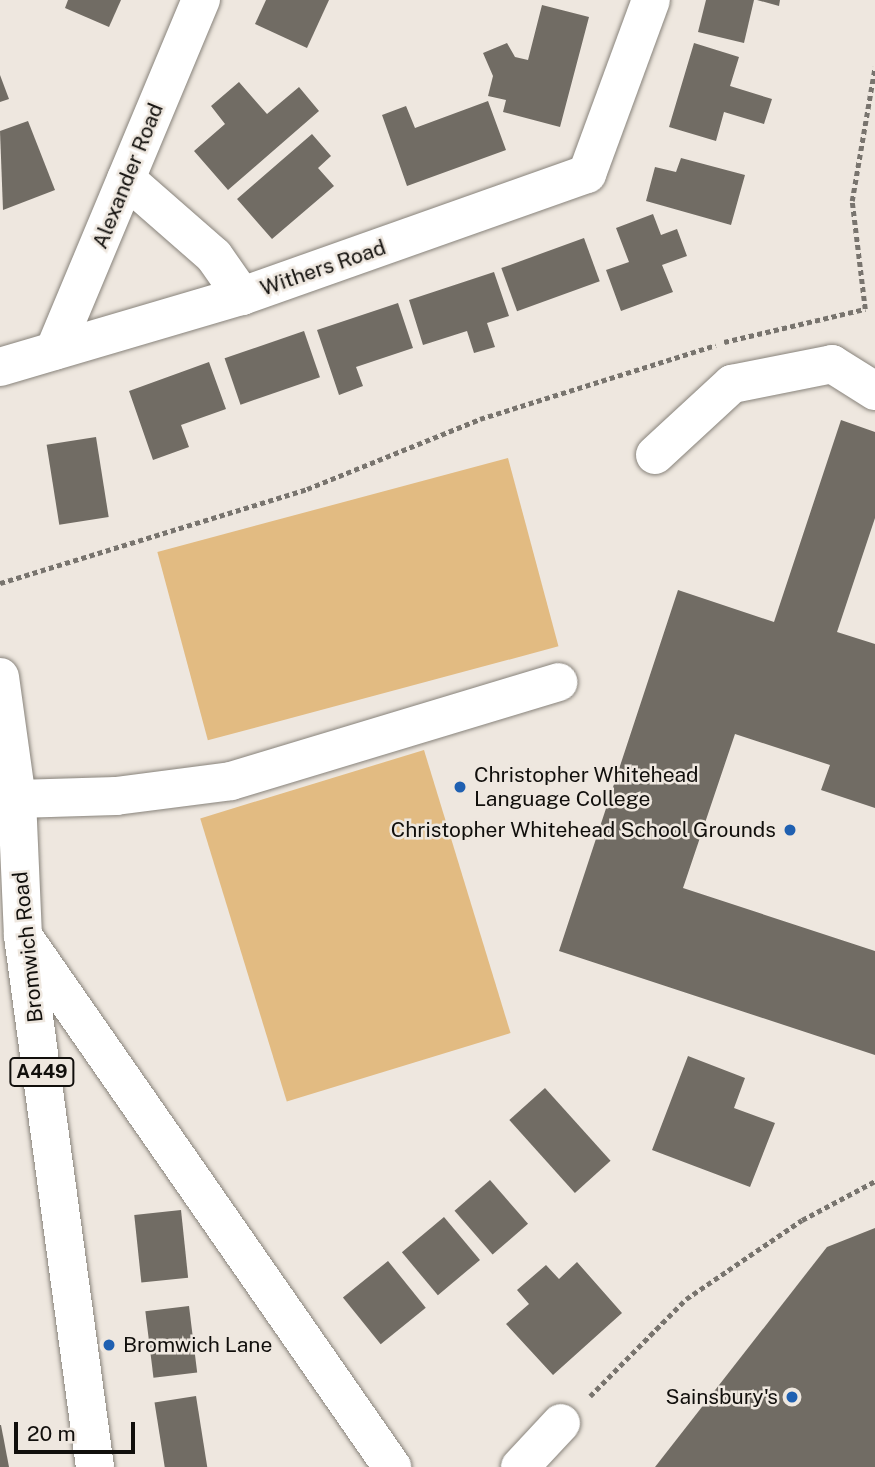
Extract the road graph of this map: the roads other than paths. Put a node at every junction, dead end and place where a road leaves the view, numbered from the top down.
1 (201, 0) edge
2 (651, 0) edge
3 (126, 179) junction
4 (242, 296) junction
5 (54, 351) junction
6 (0, 368) edge
7 (875, 391) edge
8 (656, 455) dead end
9 (0, 677) edge
10 (558, 682) dead end
11 (17, 799) junction
12 (23, 936) junction
13 (561, 1423) road end
14 (95, 1467) edge
15 (392, 1467) edge
16 (520, 1467) edge

1 - 3 street, Alexander Road
2 - 4 street, Withers Road
3 - 4 street
3 - 5 street, Alexander Road
4 - 5 street, Withers Road
5 - 6 street, Withers Road
7 - 8 street
9 - 11 street, Bromwich Road / A449
10 - 11 street
11 - 12 street, Bromwich Road / A449
12 - 14 street, Bromwich Road / A449
12 - 15 street
13 - 16 street

